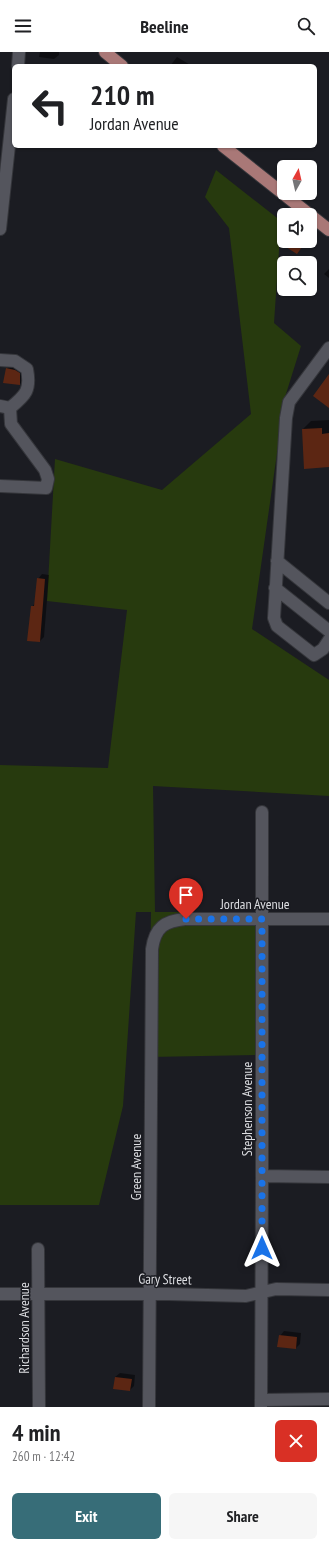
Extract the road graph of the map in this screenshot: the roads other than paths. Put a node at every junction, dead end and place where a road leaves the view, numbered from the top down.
1 (19, 52) edge
2 (104, 52) edge
3 (18, 64) edge
4 (119, 64) edge
5 (12, 118) edge
6 (226, 148) edge
7 (0, 229) edge
8 (329, 230) edge
9 (329, 348) edge
10 (0, 360) edge
11 (5, 407) edge
12 (0, 486) edge
13 (277, 561) junction
14 (276, 588) junction
15 (329, 603) edge
16 (329, 631) edge
17 (329, 640) edge
18 (262, 812) dead end
19 (262, 919) junction
20 (329, 919) edge
21 (159, 929) joint
22 (262, 1176) junction
23 (329, 1177) edge
24 (38, 1249) dead end
25 (329, 1290) edge
26 (262, 1292) junction
27 (0, 1294) edge
28 (39, 1294) junction
29 (150, 1294) junction
30 (329, 1399) edge
31 (261, 1403) edge
32 (38, 1407) edge
33 (149, 1407) edge

1 - 3 street
2 - 4 main road
5 - 7 street
6 - 8 main road
9 - 13 street
10 - 11 street
11 - 12 street
13 - 14 street
13 - 15 street
14 - 16 street
14 - 17 street
18 - 19 street, Stephenson Avenue
19 - 20 street, Jordan Avenue
19 - 21 street, Jordan Avenue
19 - 22 street, Stephenson Avenue
21 - 29 street, Green Avenue
22 - 23 street
22 - 26 street, Stephenson Avenue
24 - 28 street, Richardson Avenue
25 - 26 street, Gary Street
26 - 29 street, Gary Street
26 - 31 street, Stephenson Avenue
27 - 28 street, Gary Street
28 - 29 street, Gary Street
28 - 32 street, Richardson Avenue
29 - 33 street, Green Avenue
30 - 31 street

